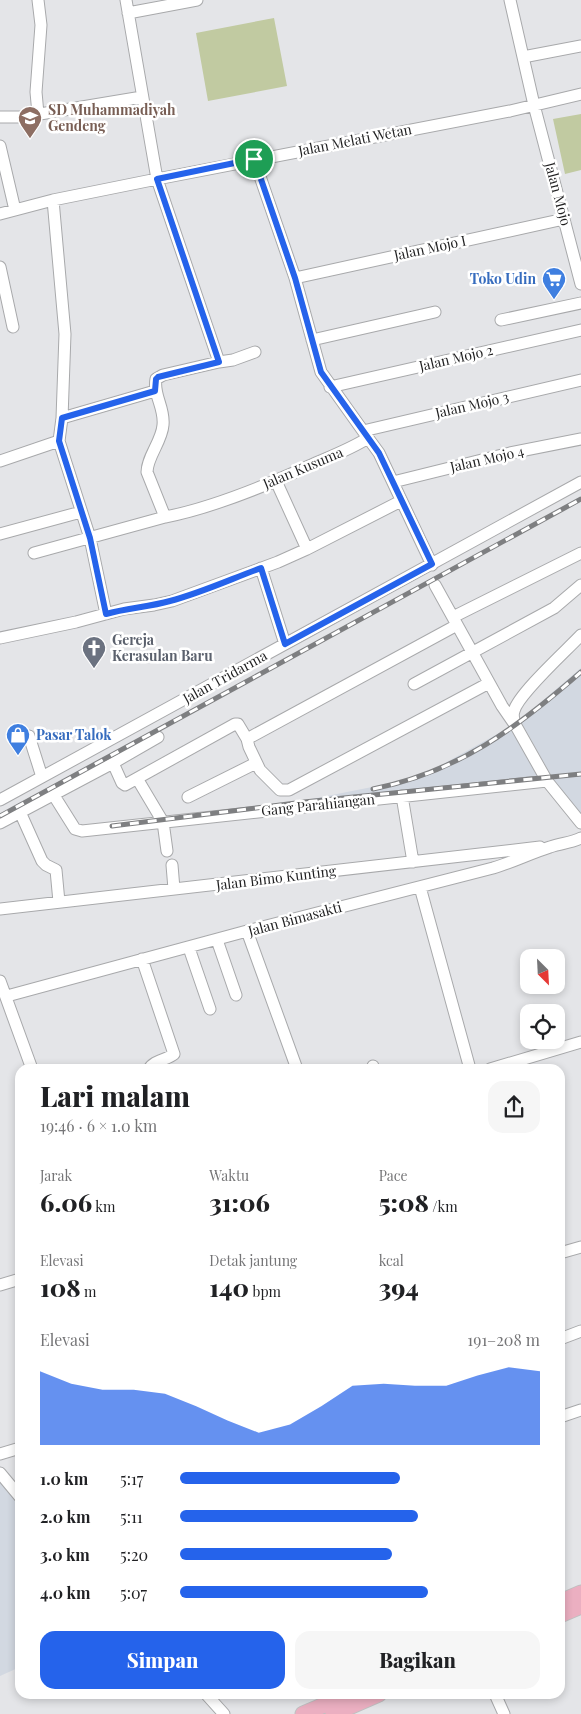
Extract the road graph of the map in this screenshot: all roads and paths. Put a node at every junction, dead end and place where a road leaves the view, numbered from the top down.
1 (38, 0) edge
2 (126, 0) edge
3 (197, 0) edge
4 (510, 0) edge
5 (128, 13) junction
6 (581, 46) edge
7 (523, 57) junction
8 (581, 94) edge
9 (142, 97) junction
10 (534, 105) junction
11 (38, 114) junction
12 (0, 117) edge
13 (0, 146) edge
14 (254, 159) junction
15 (157, 179) junction
16 (53, 200) junction
17 (15, 210) junction
18 (0, 214) edge
19 (564, 219) junction
20 (0, 267) edge
21 (295, 278) junction
22 (581, 284) edge
23 (581, 303) edge
24 (435, 312) dead end
25 (501, 320) dead end
26 (13, 327) dead end
27 (581, 330) edge
28 (312, 340) junction
29 (255, 352) dead end
30 (219, 362) junction
31 (581, 380) edge
32 (330, 386) junction
33 (155, 391) junction
34 (62, 418) junction
35 (365, 434) junction
36 (581, 439) edge
37 (59, 441) junction
38 (0, 448) edge
39 (0, 453) edge
40 (0, 460) edge
41 (276, 481) junction
42 (393, 482) junction
43 (581, 482) edge
44 (401, 501) junction
45 (81, 512) junction
46 (166, 517) junction
47 (0, 534) edge
48 (90, 538) junction
49 (307, 549) junction
50 (34, 553) dead end
51 (581, 553) edge
52 (432, 564) junction
53 (261, 568) junction
54 (581, 585) edge
55 (435, 586) dead end
56 (106, 614) junction
57 (455, 621) junction
58 (581, 635) edge
59 (0, 638) edge
60 (285, 644) junction
61 (473, 654) junction
62 (489, 683) junction
63 (414, 684) dead end
64 (514, 723) junction
65 (29, 736) dead end
66 (158, 737) dead end
67 (248, 739) junction
68 (256, 763) junction
69 (112, 764) junction
70 (42, 778) junction
71 (138, 780) junction
72 (547, 782) junction
73 (53, 794) junction
74 (402, 796) junction
75 (188, 797) dead end
76 (0, 800) edge
77 (20, 812) junction
78 (162, 822) junction
79 (0, 823) edge
80 (581, 823) edge
81 (581, 838) edge
82 (551, 846) junction
83 (167, 850) dead end
84 (413, 862) junction
85 (172, 865) dead end
86 (420, 886) junction
87 (174, 889) junction
88 (59, 902) junction
89 (0, 909) edge
90 (247, 931) junction
91 (217, 940) junction
92 (189, 948) junction
93 (142, 959) junction
94 (0, 981) edge
95 (236, 995) dead end
96 (7, 996) junction
97 (210, 1009) dead end
98 (581, 1042) edge
99 (30, 1064) edge
100 (152, 1064) edge
101 (295, 1064) edge
102 (469, 1064) edge
103 (507, 1064) edge
104 (581, 1247) edge
105 (565, 1252) edge
106 (15, 1281) edge
107 (0, 1285) edge
108 (581, 1331) edge
109 (565, 1337) edge
110 (581, 1410) edge
111 (565, 1415) edge
112 (15, 1450) edge
113 (0, 1454) edge
114 (0, 1473) edge
115 (15, 1491) edge
116 (581, 1593) edge
117 (565, 1600) edge
118 (581, 1606) edge
119 (565, 1613) edge
120 (210, 1699) edge
121 (338, 1699) edge
122 (368, 1699) edge
123 (497, 1699) edge
124 (224, 1714) edge
125 (303, 1714) edge
126 (333, 1714) edge
127 (504, 1714) edge

1 - 11 street
2 - 5 street
3 - 5 street
4 - 7 street, Jalan Mojo
5 - 9 street
6 - 7 street
7 - 10 street, Jalan Mojo
8 - 10 street, Jalan Melati Wetan
9 - 11 street
9 - 15 street
10 - 14 street, Jalan Melati Wetan
10 - 19 street, Jalan Mojo
11 - 12 street
13 - 17 street
14 - 15 street, Jalan Melati Wetan
14 - 21 street
15 - 16 street, Jalan Melati Wetan
15 - 30 street
16 - 17 street, Jalan Melati Wetan
16 - 34 street
17 - 18 street, Jalan Melati Wetan
19 - 21 street, Jalan Mojo I
19 - 22 street, Jalan Mojo
20 - 26 street
21 - 28 street
23 - 25 street
24 - 28 street
27 - 32 street, Jalan Mojo 2
28 - 32 street
29 - 30 street
30 - 33 street
31 - 35 street, Jalan Mojo 3
32 - 35 street
33 - 34 street
33 - 46 street
34 - 37 street
35 - 41 street, Jalan Kusuma
35 - 42 street
36 - 42 street, Jalan Mojo 4
37 - 40 street
37 - 45 street
38 - 39 street
41 - 46 street, Jalan Kusuma
41 - 49 street
42 - 44 street
43 - 52 street, Jalan Tridarma
44 - 49 street
44 - 52 street
45 - 47 street
45 - 48 street
46 - 48 street, Jalan Kusuma
48 - 50 street, Jalan Kusuma
48 - 56 street
49 - 53 street
51 - 57 street
52 - 60 street, Jalan Tridarma
53 - 56 street
53 - 60 street
54 - 61 street
55 - 57 street
56 - 59 street
57 - 61 street
57 - 67 street
58 - 64 street
60 - 70 street, Jalan Tridarma
61 - 62 street
61 - 63 street
62 - 64 street
62 - 68 street
64 - 72 street
65 - 70 street
66 - 69 street
67 - 68 street
67 - 71 street
68 - 75 street
69 - 71 street
69 - 73 street
70 - 76 street, Jalan Tridarma
71 - 78 street
72 - 74 street, Gang Parahiangan
72 - 80 street
73 - 77 street
73 - 78 street, Gang Parahiangan
74 - 78 street, Gang Parahiangan
74 - 84 street
77 - 79 street
77 - 88 street
78 - 83 street
81 - 82 street, Jalan Bimasakti
82 - 84 street, Jalan Bimo Kunting
82 - 86 street, Jalan Bimasakti
84 - 87 street, Jalan Bimo Kunting
85 - 87 street
86 - 90 street, Jalan Bimasakti
86 - 102 street
87 - 88 street, Jalan Bimo Kunting
88 - 89 street, Jalan Bimo Kunting
90 - 91 street, Jalan Bimasakti
90 - 101 street
91 - 92 street, Jalan Bimasakti
91 - 95 street
92 - 93 street, Jalan Bimasakti
92 - 97 street
93 - 96 street, Jalan Bimasakti
93 - 100 street
94 - 96 street
96 - 99 street
98 - 103 street
104 - 105 street
106 - 107 street
108 - 109 street
110 - 111 street
112 - 113 street
114 - 115 street
116 - 117 main road
118 - 119 main road
120 - 124 street
121 - 125 main road
122 - 126 main road
123 - 127 street

